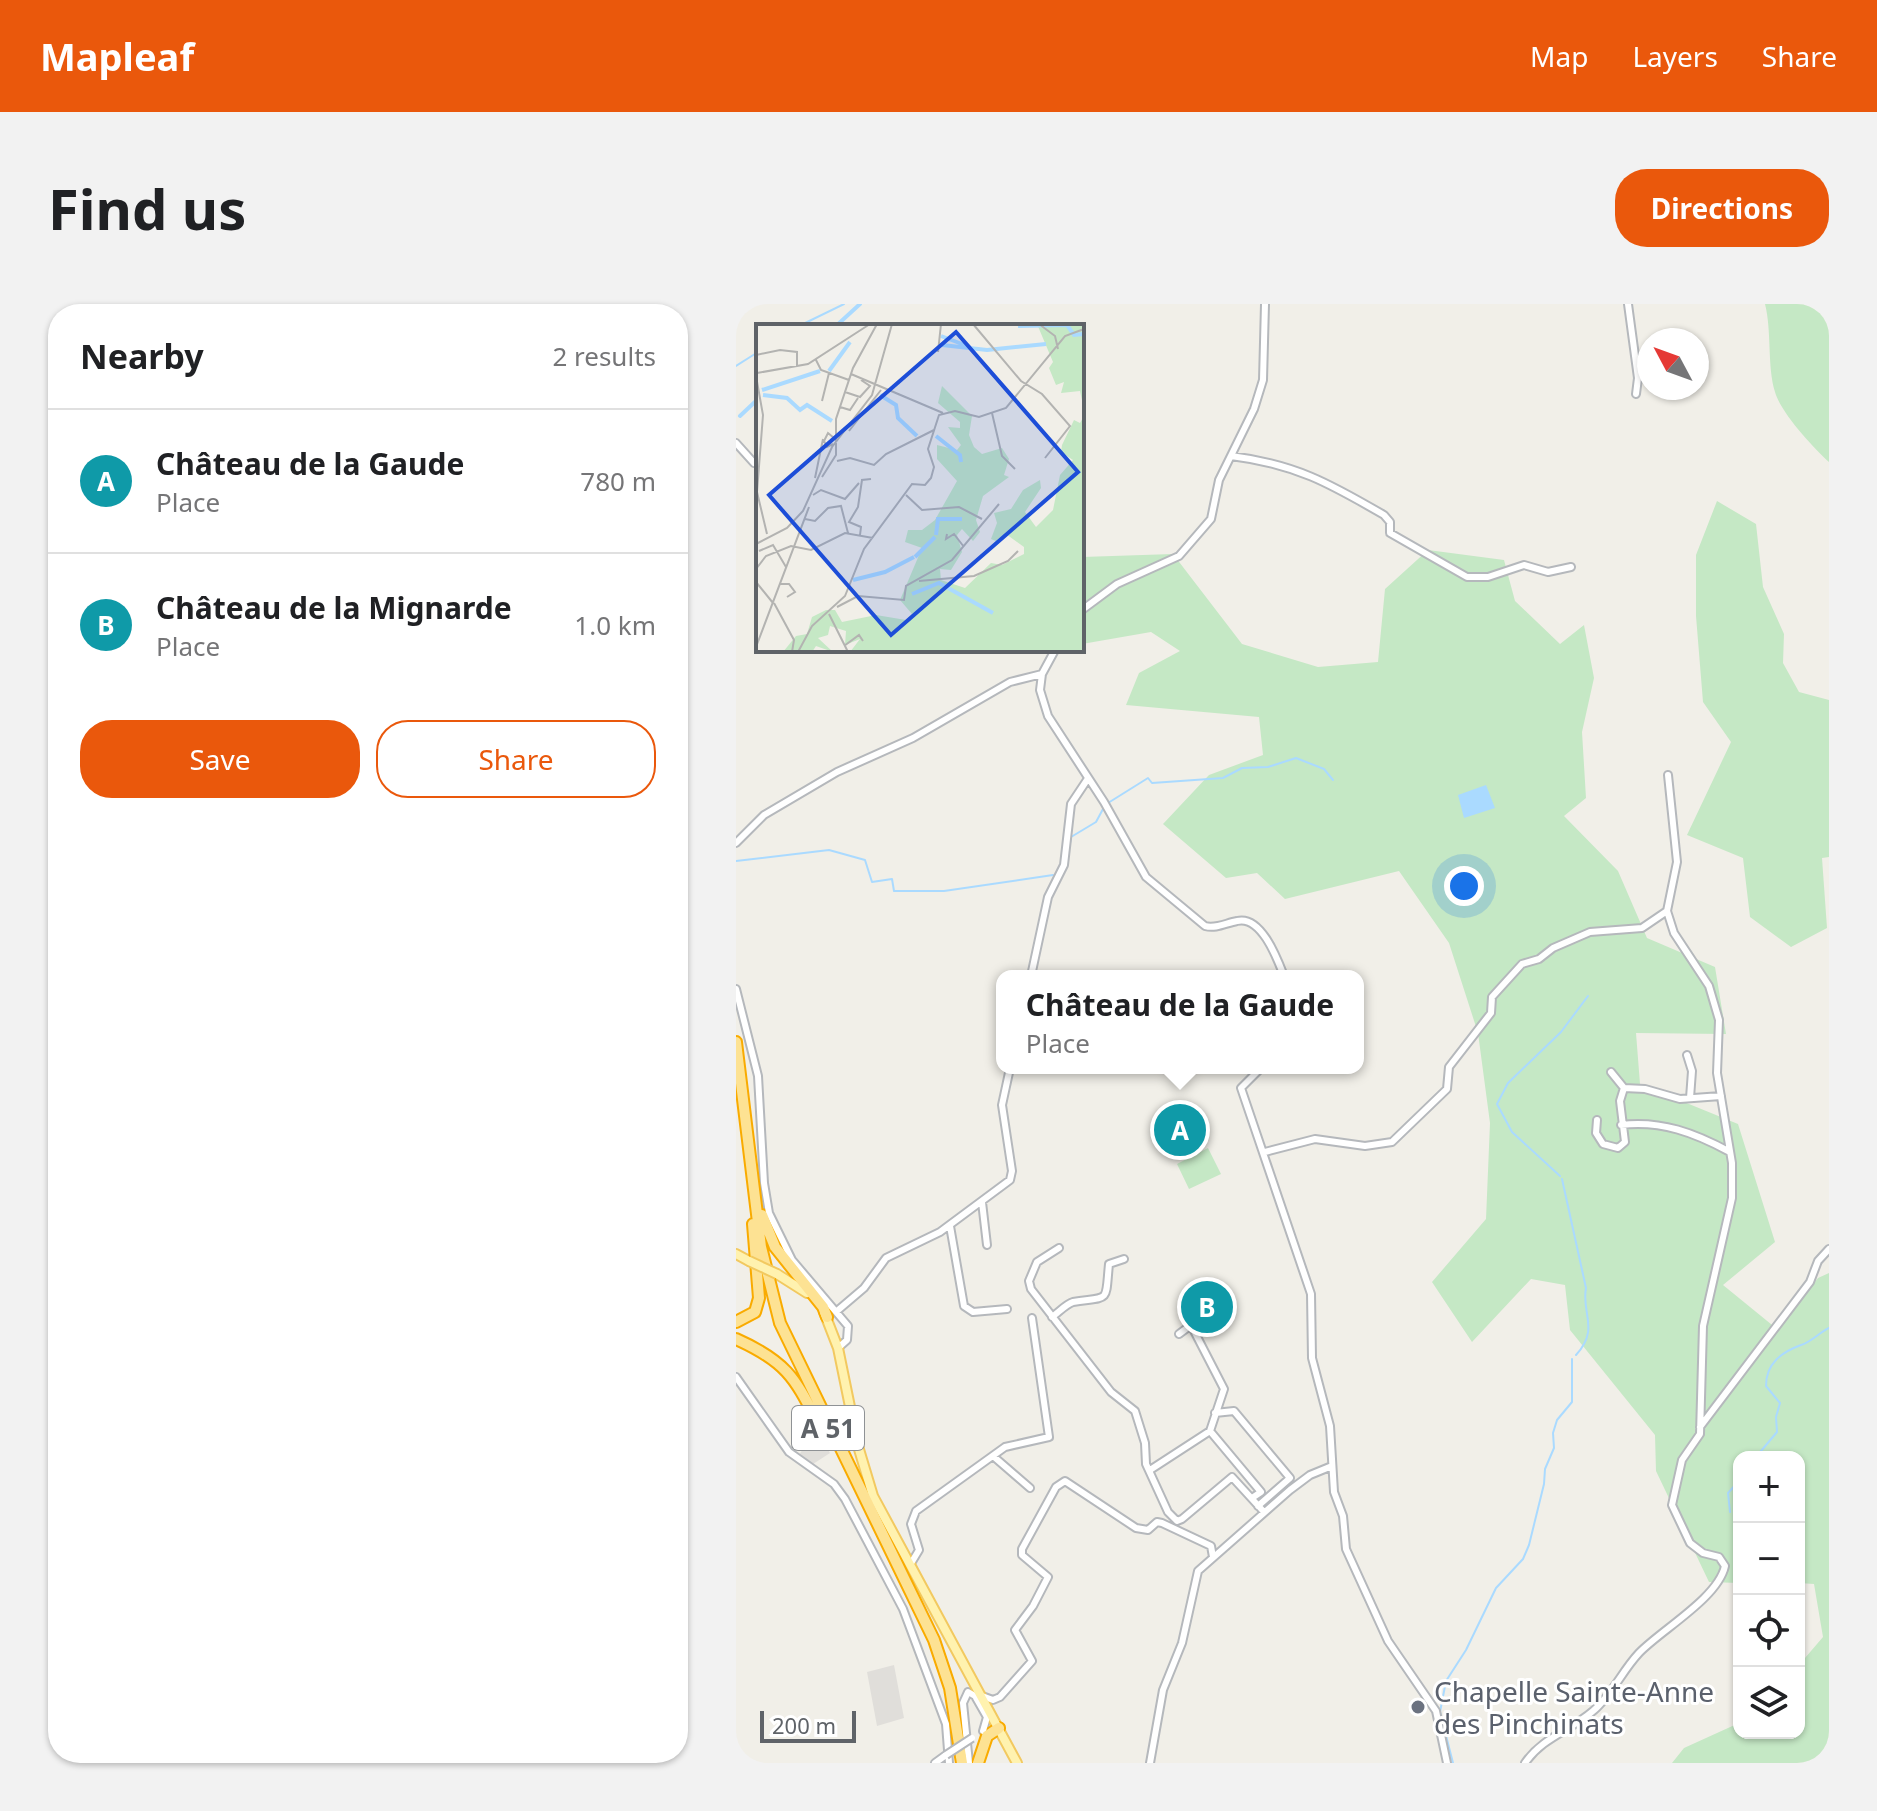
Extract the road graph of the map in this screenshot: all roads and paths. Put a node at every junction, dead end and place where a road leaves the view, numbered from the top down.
1 (1265, 304) edge
2 (1628, 304) edge
3 (1636, 394) dead end
4 (736, 443) edge
5 (1231, 456) junction
6 (754, 463) dead end
7 (1571, 567) dead end
8 (1084, 609) edge
9 (1054, 652) edge
10 (1042, 674) junction
11 (1668, 775) dead end
12 (1087, 780) junction
13 (736, 830) edge
14 (744, 836) junction
15 (736, 843) edge
16 (1667, 911) junction
17 (1032, 970) edge
18 (1281, 970) edge
19 (736, 989) edge
20 (736, 1042) edge
21 (1687, 1055) dead end
22 (1611, 1072) dead end
23 (1009, 1074) edge
24 (1255, 1074) edge
25 (739, 1076) edge
26 (1624, 1088) junction
27 (1721, 1096) junction
28 (1690, 1098) junction
29 (1597, 1120) dead end
30 (1621, 1125) junction
31 (1265, 1152) junction
32 (1730, 1153) junction
33 (982, 1202) junction
34 (753, 1222) junction
35 (950, 1226) junction
36 (987, 1245) dead end
37 (1059, 1248) dead end
38 (1829, 1249) edge
39 (736, 1254) edge
40 (1124, 1259) dead end
41 (1007, 1309) dead end
42 (832, 1314) junction
43 (1052, 1317) junction
44 (1032, 1318) dead end
45 (736, 1322) edge
46 (1179, 1334) dead end
47 (736, 1339) edge
48 (838, 1348) junction
49 (736, 1377) edge
50 (1215, 1413) junction
51 (1700, 1427) junction
52 (1210, 1431) junction
53 (993, 1456) junction
54 (1332, 1466) junction
55 (1242, 1469) junction
56 (1150, 1470) junction
57 (845, 1472) junction
58 (1232, 1477) junction
59 (1030, 1488) dead end
60 (1252, 1498) junction
61 (1258, 1506) junction
62 (1264, 1512) junction
63 (1213, 1557) junction
64 (910, 1565) junction
65 (969, 1674) junction
66 (982, 1696) junction
67 (996, 1727) junction
68 (983, 1731) junction
69 (1016, 1761) edge
70 (935, 1763) edge
71 (949, 1763) edge
72 (959, 1763) edge
73 (969, 1763) edge
74 (978, 1763) edge
75 (1150, 1763) edge
76 (1447, 1763) edge
77 (1525, 1763) edge

1 - 5 street
2 - 3 street
4 - 6 street
5 - 7 street
5 - 8 street
9 - 10 street
10 - 12 street
10 - 14 street
11 - 16 street
12 - 17 street
12 - 18 street
13 - 14 street
14 - 15 street
16 - 27 street
16 - 31 street
19 - 42 street
20 - 25 highway, A 51
21 - 28 street
22 - 26 street
23 - 33 street
24 - 31 street
25 - 34 highway, A 51
25 - 42 highway
25 - 72 highway, A 51
26 - 28 street
26 - 30 street
27 - 28 street
27 - 32 street
29 - 30 street
30 - 32 street
31 - 54 street
32 - 51 street
33 - 35 street
33 - 36 street
34 - 45 highway
34 - 57 highway, A 51
35 - 41 street
35 - 42 street
37 - 43 street
38 - 51 street
39 - 42 main road, bridge
40 - 43 street
42 - 48 main road
42 - 48 street
43 - 56 street
44 - 53 street
46 - 50 street
47 - 57 highway
48 - 64 main road
49 - 71 street
50 - 52 street
50 - 61 street
51 - 77 street
52 - 55 street
52 - 56 street
53 - 59 street
53 - 64 street
54 - 62 street
54 - 76 street
55 - 58 street
55 - 60 street
56 - 58 street
57 - 72 highway, A 51
58 - 60 street
60 - 61 street
61 - 62 street
62 - 63 street
63 - 66 street
63 - 75 street
64 - 65 main road
65 - 66 main road
65 - 67 main road
66 - 67 main road
67 - 68 street
67 - 69 main road
67 - 74 highway
68 - 70 street, bridge
68 - 73 street

